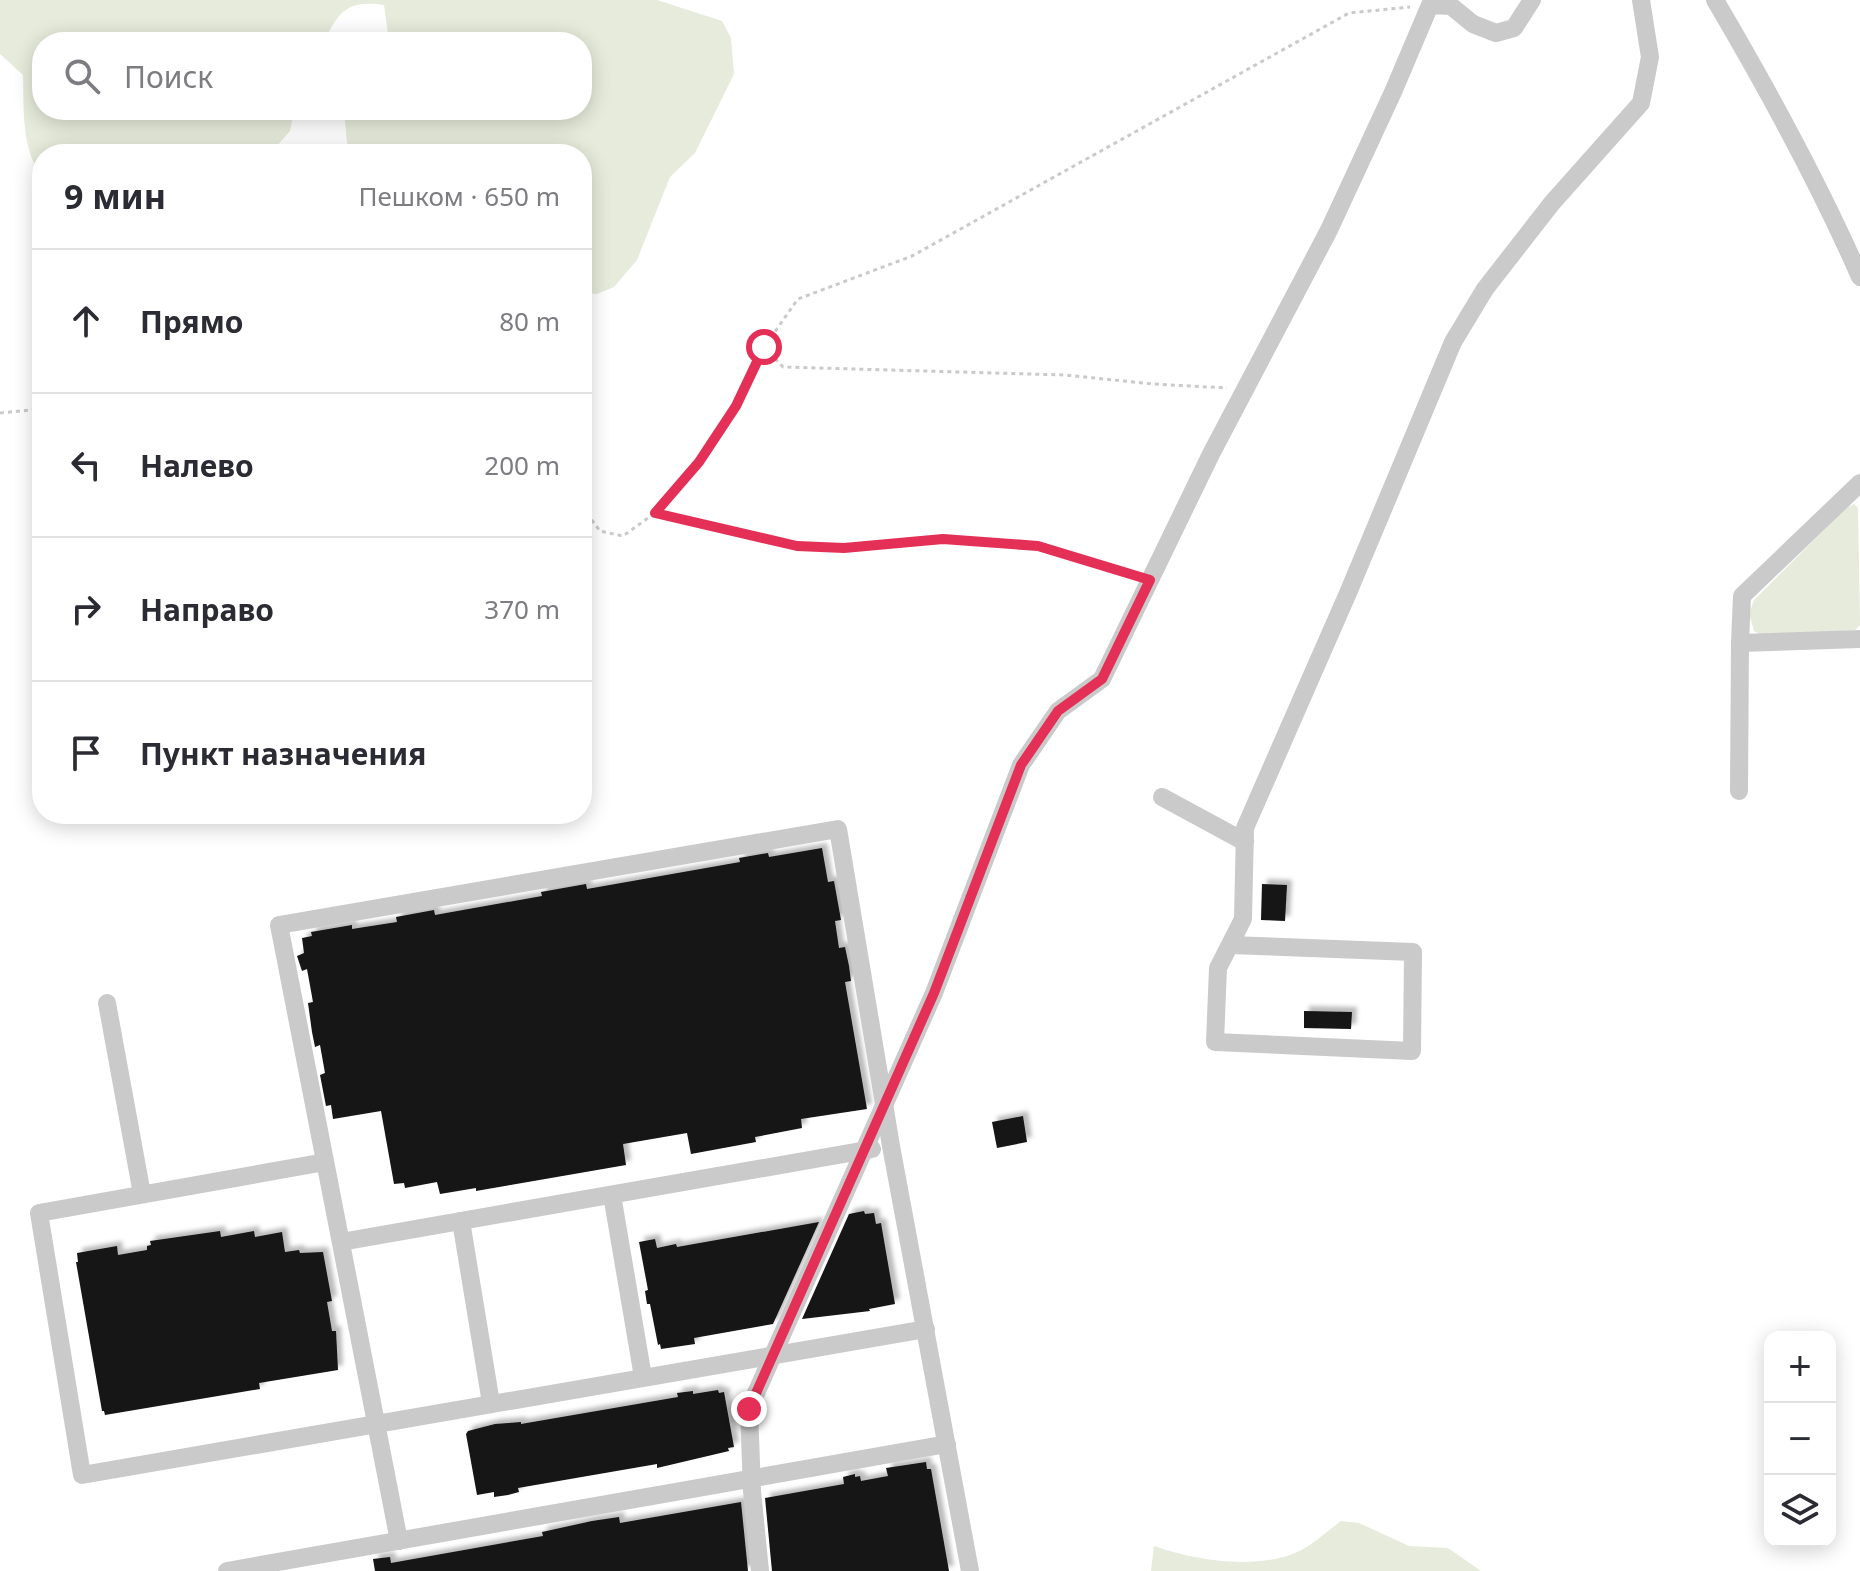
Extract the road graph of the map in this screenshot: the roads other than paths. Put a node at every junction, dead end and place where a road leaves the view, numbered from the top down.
1 (1532, 0) edge
2 (1641, 0) edge
3 (1715, 0) edge
4 (1860, 277) edge
5 (1860, 483) edge
6 (1860, 639) edge
7 (1740, 643) junction
8 (1739, 791) dead end
9 (1162, 797) dead end
10 (1245, 842) junction
11 (1230, 945) junction
12 (107, 1003) dead end
13 (891, 1146) junction
14 (325, 1162) junction
15 (142, 1194) junction
16 (612, 1195) junction
17 (461, 1221) junction
18 (341, 1242) junction
19 (926, 1329) junction
20 (643, 1377) junction
21 (491, 1403) junction
22 (376, 1423) junction
23 (947, 1444) junction
24 (399, 1541) junction
25 (227, 1571) edge
26 (760, 1571) edge
27 (970, 1571) edge

1 - 26 street
2 - 10 street
3 - 4 street
5 - 7 street
6 - 7 street
7 - 8 street
9 - 10 street
10 - 11 street
11 - 11 street
12 - 15 street
13 - 14 street
13 - 16 street
13 - 19 street
14 - 15 street
14 - 18 street
15 - 22 street
16 - 17 street
16 - 20 street
17 - 18 street
17 - 21 street
18 - 22 street
19 - 20 street
19 - 23 street
20 - 21 street
21 - 22 street
22 - 24 street
23 - 24 street
23 - 27 street
24 - 25 street

